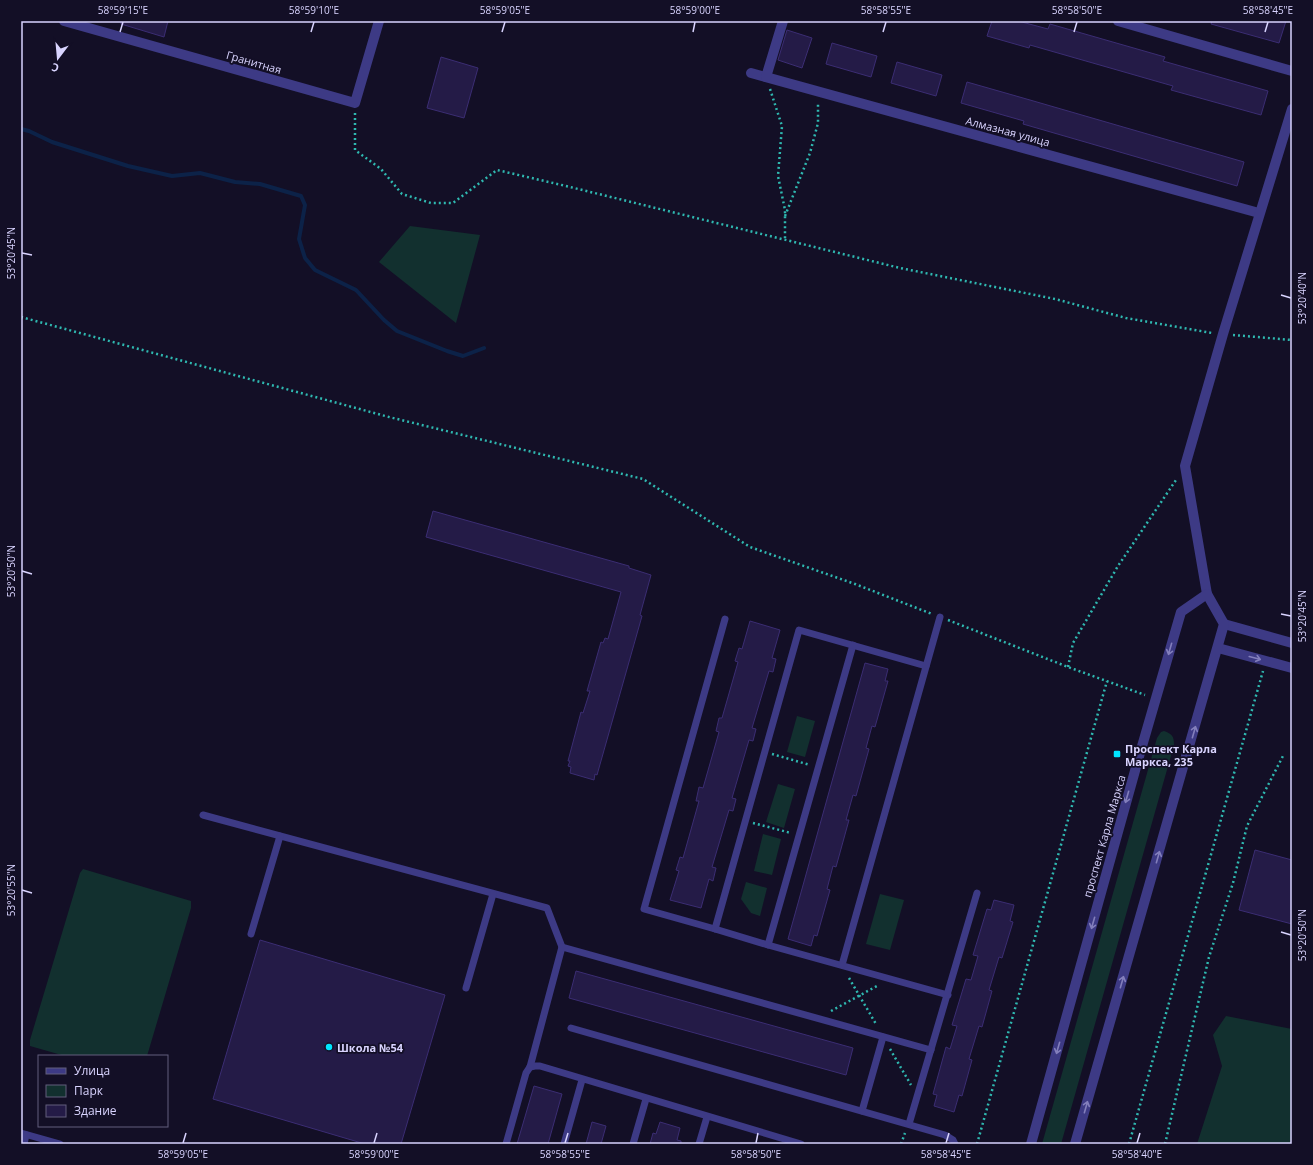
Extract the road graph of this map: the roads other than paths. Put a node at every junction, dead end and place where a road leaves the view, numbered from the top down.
1 (64, 21) edge
2 (379, 21) edge
3 (782, 21) edge
4 (1118, 21) edge
5 (1292, 71) edge
6 (751, 73) dead end
7 (766, 77) junction
8 (1292, 109) edge
9 (1259, 213) junction
10 (1207, 594) junction
11 (940, 617) road end
12 (725, 619) dead end
13 (1224, 624) junction
14 (1292, 643) edge
15 (853, 645) junction
16 (1218, 648) junction
17 (926, 666) junction
18 (1292, 668) edge
19 (203, 815) dead end
20 (280, 836) junction
21 (977, 893) dead end
22 (493, 894) junction
23 (715, 930) junction
24 (251, 934) dead end
25 (768, 945) junction
26 (562, 947) junction
27 (842, 965) junction
28 (466, 988) dead end
29 (948, 995) junction
30 (571, 1028) dead end
31 (883, 1036) junction
32 (931, 1050) junction
33 (530, 1067) junction
34 (582, 1080) junction
35 (646, 1099) junction
36 (862, 1111) junction
37 (707, 1117) junction
38 (909, 1124) junction
39 (24, 1134) edge
40 (772, 1136) junction
41 (24, 1144) edge
42 (60, 1144) edge
43 (506, 1144) edge
44 (564, 1144) edge
45 (633, 1144) edge
46 (699, 1144) edge
47 (769, 1144) edge
48 (801, 1144) edge
49 (955, 1144) edge
50 (1031, 1144) edge
51 (1075, 1144) edge

1 - 2 street, Гранитная
3 - 7 street
4 - 5 street
6 - 7 street, Алмазная улица
7 - 9 street, Алмазная улица
8 - 9 street
9 - 10 street
10 - 13 street
10 -> 50 street, проспект Карла Маркса
11 - 17 lane
12 - 23 lane
13 - 14 street
13 - 16 street
15 - 17 lane
15 - 23 lane
15 - 25 lane
16 -> 18 street
51 -> 16 street
17 - 27 lane
19 - 20 lane
20 - 22 lane
20 - 24 lane
21 - 29 lane
22 - 26 lane
22 - 28 lane
23 - 25 lane
25 - 27 lane
26 - 31 lane
26 - 33 lane
27 - 29 lane
29 - 32 lane
30 - 36 lane
31 - 32 lane
31 - 36 lane
32 - 38 lane
33 - 34 lane
33 - 43 lane
34 - 35 lane
34 - 44 lane
35 - 37 lane
35 - 45 lane
36 - 38 lane
37 - 40 lane
37 - 46 lane
38 - 49 lane
39 - 41 lane
39 - 42 lane
40 - 47 lane
40 - 48 lane

